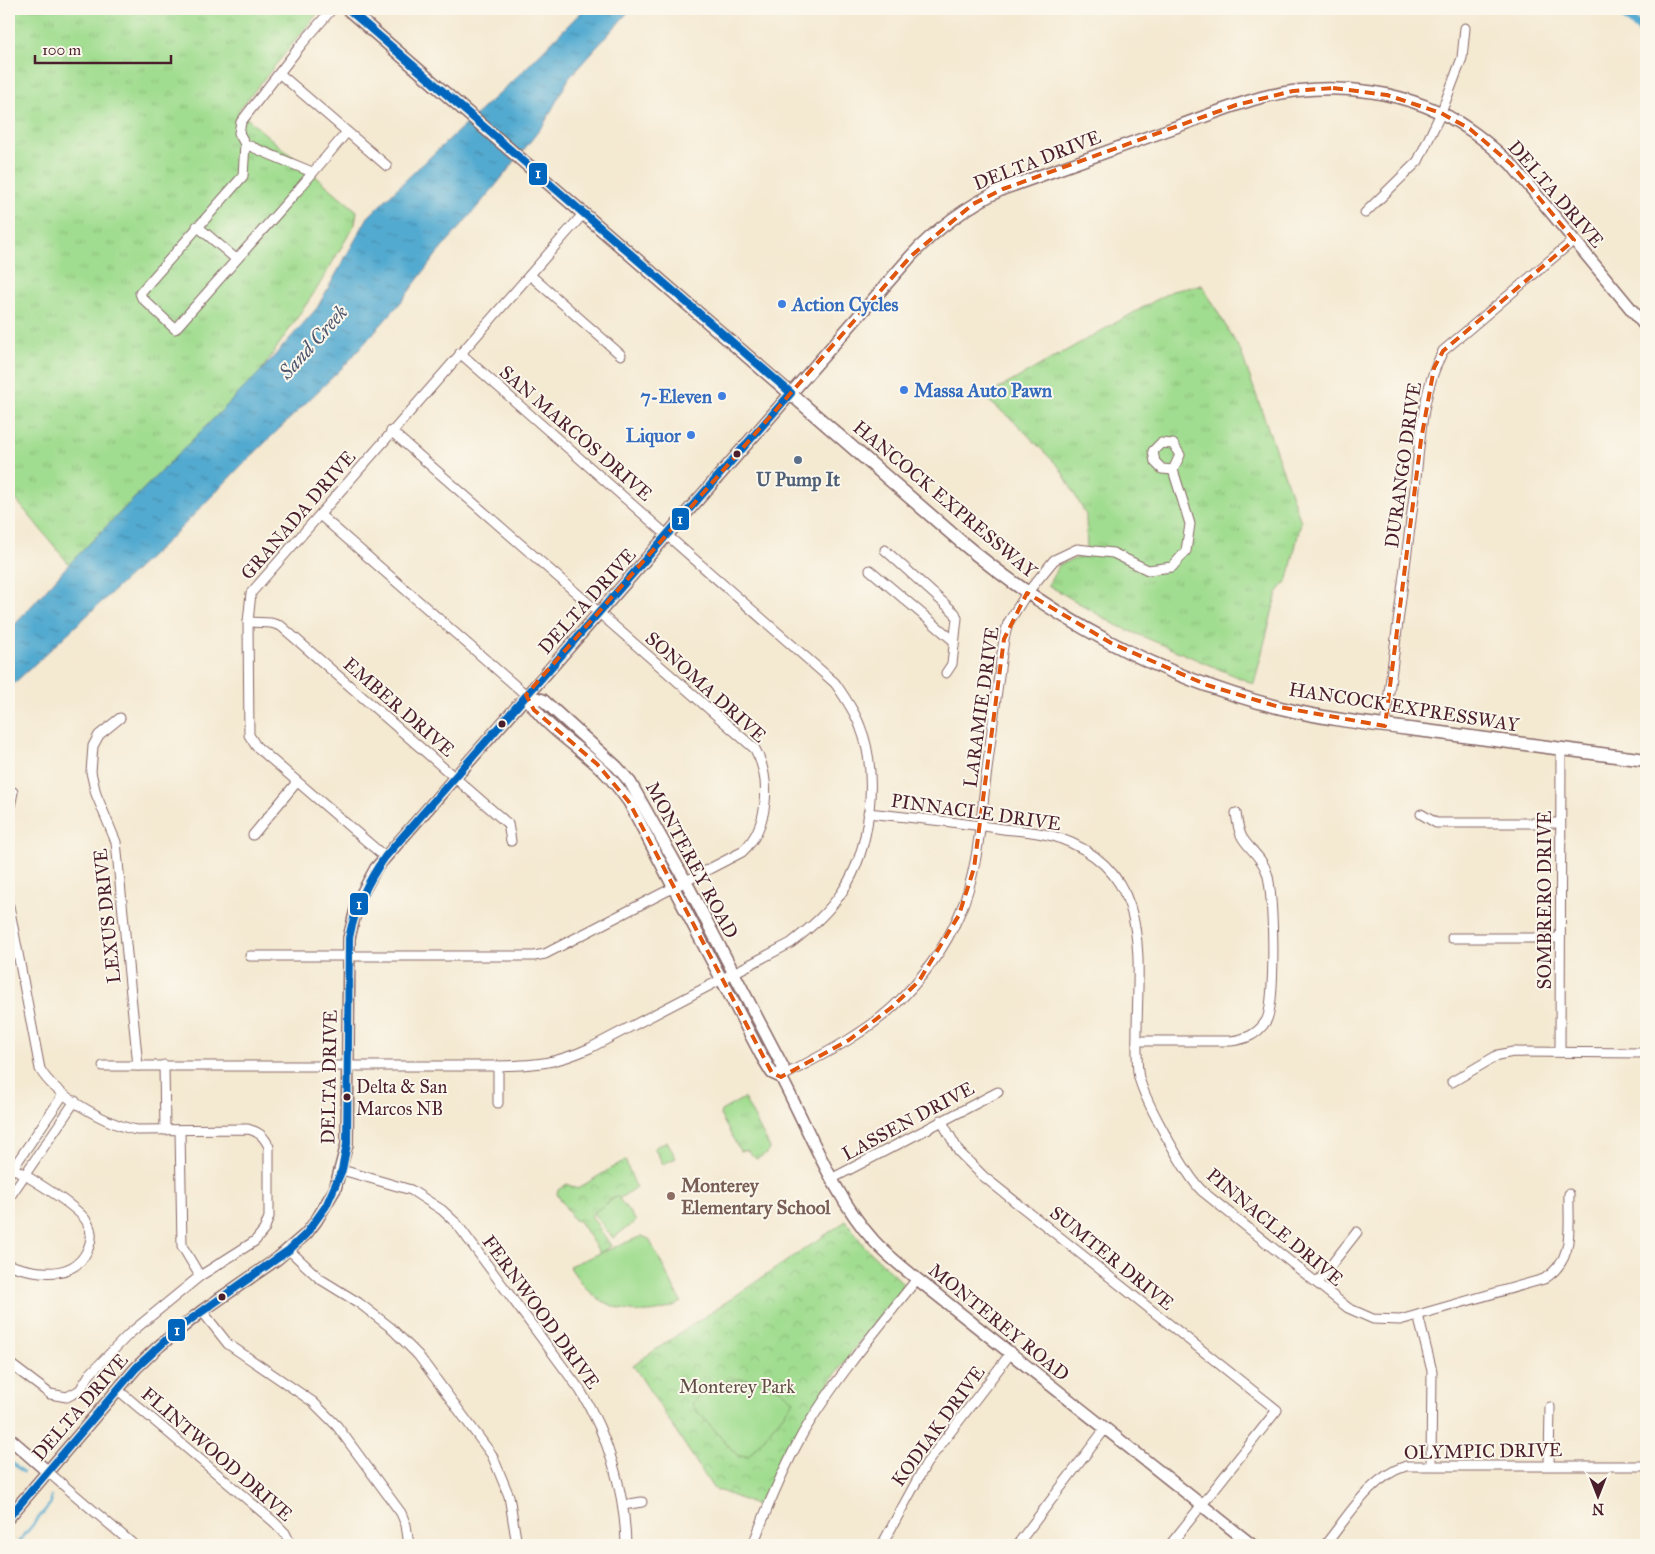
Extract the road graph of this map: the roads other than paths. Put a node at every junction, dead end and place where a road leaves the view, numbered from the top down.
1 (332, 9) edge
2 (348, 9) edge
3 (1465, 28) dead end
4 (280, 74) junction
5 (1441, 113) junction
6 (347, 132) junction
7 (245, 144) junction
8 (387, 166) dead end
9 (312, 172) junction
10 (584, 213) junction
11 (1365, 213) dead end
12 (197, 226) junction
13 (1574, 240) junction
14 (236, 259) junction
15 (530, 275) junction
16 (1646, 327) edge
17 (460, 353) junction
18 (621, 355) dead end
19 (791, 393) junction
20 (391, 431) junction
21 (1173, 470) dead end
22 (320, 515) junction
23 (668, 535) junction
24 (885, 550) dead end
25 (870, 570) dead end
26 (1027, 593) junction
27 (600, 613) junction
28 (248, 622) junction
29 (954, 641) junction
30 (946, 673) dead end
31 (526, 695) junction
32 (120, 718) dead end
33 (1385, 726) junction
34 (1561, 748) junction
35 (1646, 760) edge
36 (455, 778) junction
37 (297, 782) junction
38 (13, 792) dead end
39 (9, 810) edge
40 (868, 813) junction
41 (1236, 813) dead end
42 (1421, 814) dead end
43 (1560, 823) junction
44 (980, 825) junction
45 (253, 835) dead end
46 (511, 841) dead end
47 (385, 857) junction
48 (685, 880) junction
49 (673, 887) junction
50 (9, 906) edge
51 (1452, 938) dead end
52 (1560, 938) junction
53 (13, 954) edge
54 (250, 956) dead end
55 (348, 956) junction
56 (732, 974) junction
57 (720, 979) junction
58 (1137, 1041) junction
59 (1560, 1052) junction
60 (1646, 1053) edge
61 (164, 1065) junction
62 (348, 1065) junction
63 (103, 1066) dead end
64 (138, 1066) junction
65 (498, 1066) junction
66 (781, 1077) junction
67 (1452, 1082) dead end
68 (998, 1092) dead end
69 (64, 1095) junction
70 (75, 1101) junction
71 (498, 1103) dead end
72 (941, 1120) junction
73 (165, 1130) junction
74 (180, 1130) junction
75 (342, 1170) junction
76 (11, 1171) edge
77 (24, 1175) junction
78 (833, 1178) junction
79 (1569, 1194) dead end
80 (9, 1198) edge
81 (1357, 1232) dead end
82 (289, 1250) junction
83 (9, 1265) edge
84 (200, 1276) junction
85 (917, 1279) junction
86 (1317, 1283) junction
87 (202, 1311) junction
88 (1418, 1315) junction
89 (1010, 1354) junction
90 (9, 1363) edge
91 (117, 1389) junction
92 (1550, 1407) dead end
93 (1105, 1429) junction
94 (9, 1438) edge
95 (1431, 1465) junction
96 (1549, 1465) junction
97 (1646, 1466) edge
98 (48, 1472) junction
99 (642, 1502) dead end
100 (623, 1505) junction
101 (1202, 1506) junction
102 (9, 1517) edge
103 (134, 1545) edge
104 (291, 1545) edge
105 (409, 1545) edge
106 (517, 1545) edge
107 (626, 1545) edge
108 (753, 1545) edge
109 (882, 1545) edge
110 (1017, 1545) edge
111 (1170, 1545) edge
112 (1252, 1545) edge
113 (1325, 1545) edge

1 - 4 street
2 - 10 main road, HANCOCK EXPRESSWAY
3 - 5 street
4 - 6 street
4 - 7 street
5 - 11 street
5 - 13 main road, DELTA DRIVE
5 - 19 main road, DELTA DRIVE
6 - 8 street
6 - 9 street
7 - 9 street
7 - 12 street
9 - 14 street
10 - 15 street, GRANADA DRIVE
10 - 19 main road, HANCOCK EXPRESSWAY
12 - 14 street
12 - 14 street
13 - 16 main road, DELTA DRIVE
13 - 33 street, DURANGO DRIVE
15 - 17 street, GRANADA DRIVE
15 - 18 street
17 - 20 street, GRANADA DRIVE
17 - 23 street, SAN MARCOS DRIVE
19 - 23 main road, DELTA DRIVE
19 - 26 main road, HANCOCK EXPRESSWAY
20 - 22 street, GRANADA DRIVE
20 - 27 street, SONOMA DRIVE
21 - 26 street, LARAMIE DRIVE
22 - 28 street, GRANADA DRIVE
22 - 31 street, MONTEREY ROAD
23 - 27 main road, DELTA DRIVE
23 - 40 street, SAN MARCOS DRIVE
24 - 29 street
25 - 29 street
26 - 33 main road, HANCOCK EXPRESSWAY
26 - 44 street, LARAMIE DRIVE
27 - 31 main road, DELTA DRIVE
27 - 48 street, SONOMA DRIVE
28 - 36 street, EMBER DRIVE
28 - 37 street, GRANADA DRIVE
29 - 30 street
31 - 36 main road, DELTA DRIVE
31 - 48 main road, MONTEREY ROAD
31 - 49 main road, MONTEREY ROAD
32 - 64 street, LEXUS DRIVE
33 - 34 main road, HANCOCK EXPRESSWAY
34 - 35 main road, HANCOCK EXPRESSWAY
34 - 43 street, SOMBRERO DRIVE
36 - 46 street, EMBER DRIVE
36 - 47 main road, DELTA DRIVE
37 - 45 street
37 - 47 street, GRANADA DRIVE
38 - 39 street
40 - 44 street, PINNACLE DRIVE
40 - 56 street, SAN MARCOS DRIVE
41 - 58 street
42 - 43 street
43 - 52 street, SOMBRERO DRIVE
44 - 58 street, PINNACLE DRIVE
44 - 66 street, LARAMIE DRIVE
47 - 55 main road, DELTA DRIVE
48 - 49 street, SONOMA DRIVE
48 - 56 main road, MONTEREY ROAD
49 - 55 street, SONOMA DRIVE
49 - 57 main road, MONTEREY ROAD
50 - 53 street
51 - 52 street
52 - 59 street, SOMBRERO DRIVE
53 - 69 street
54 - 55 street, SONOMA DRIVE
55 - 62 main road, DELTA DRIVE
56 - 57 street, SAN MARCOS DRIVE
56 - 66 main road, MONTEREY ROAD
57 - 65 street, SAN MARCOS DRIVE
57 - 66 main road, MONTEREY ROAD
58 - 86 street, PINNACLE DRIVE
59 - 60 street
59 - 67 street
61 - 62 street, SAN MARCOS DRIVE
61 - 64 street, SAN MARCOS DRIVE
61 - 73 street
62 - 65 street, SAN MARCOS DRIVE
62 - 75 main road, DELTA DRIVE
63 - 64 street, SAN MARCOS DRIVE
65 - 71 street
66 - 78 main road, MONTEREY ROAD
68 - 72 street, LASSEN DRIVE
69 - 70 street
69 - 76 street
70 - 73 street
70 - 77 street
72 - 78 street, LASSEN DRIVE
72 - 101 street, SUMTER DRIVE
73 - 74 street
74 - 84 street
74 - 84 street
75 - 82 main road, DELTA DRIVE
75 - 100 street, FERNWOOD DRIVE
76 - 77 street
77 - 80 street
77 - 83 street
78 - 85 main road, MONTEREY ROAD
79 - 88 street, PINNACLE DRIVE
81 - 86 street
82 - 87 main road, DELTA DRIVE
82 - 106 street
84 - 90 street
85 - 89 main road, MONTEREY ROAD
85 - 108 street
86 - 88 street, PINNACLE DRIVE
87 - 91 main road, DELTA DRIVE
87 - 105 street
88 - 95 street
89 - 93 main road, MONTEREY ROAD
89 - 109 street, KODIAK DRIVE
91 - 98 main road, DELTA DRIVE
91 - 104 street, FLINTWOOD DRIVE
92 - 96 street
93 - 101 main road, MONTEREY ROAD
93 - 110 street
94 - 98 main road
95 - 96 street, OLYMPIC DRIVE
95 - 113 street, OLYMPIC DRIVE
96 - 97 street, OLYMPIC DRIVE
98 - 102 main road, DELTA DRIVE
98 - 103 street
99 - 100 street
100 - 107 street, FERNWOOD DRIVE
101 - 111 street
101 - 112 main road, MONTEREY ROAD

